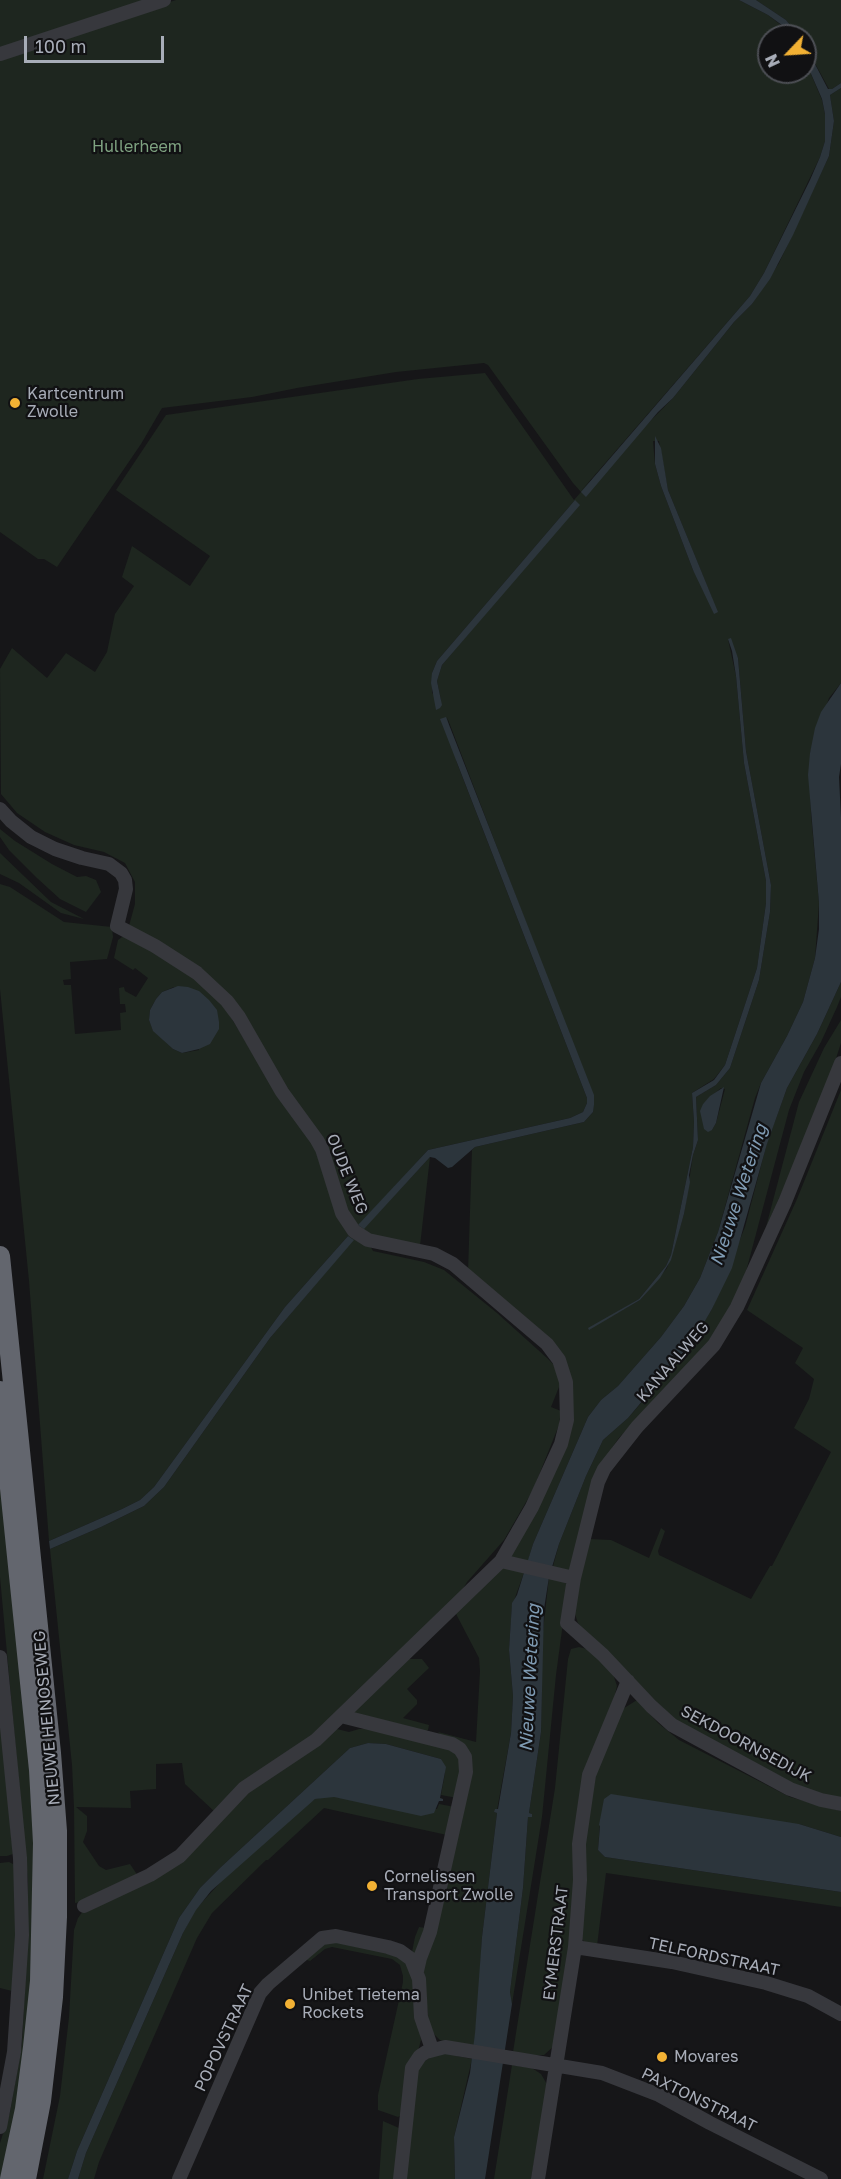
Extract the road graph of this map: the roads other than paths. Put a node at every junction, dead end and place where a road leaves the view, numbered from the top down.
1 (164, 0) edge
2 (0, 54) edge
3 (0, 809) edge
4 (841, 1064) edge
5 (0, 1256) edge
6 (0, 1391) edge
7 (506, 1562) junction
8 (568, 1577) junction
9 (568, 1617) joint
10 (0, 1657) edge
11 (628, 1681) junction
12 (341, 1716) junction
13 (841, 1804) edge
14 (84, 1906) dead end
15 (575, 1947) junction
16 (417, 1971) junction
17 (841, 2014) edge
18 (432, 2049) junction
19 (556, 2064) junction
20 (0, 2127) edge
21 (10, 2179) edge
22 (26, 2179) edge
23 (179, 2179) edge
24 (399, 2179) edge
25 (538, 2179) edge
26 (821, 2179) edge

1 - 2 street
3 - 7 street, OUDE WEG
4 - 8 street, KANAALWEG
5 - 22 highway, NIEUWE HEINOSEWEG
6 - 21 highway, NIEUWE HEINOSEWEG
7 - 8 street
7 - 12 street
8 - 9 street, KANAALWEG
9 - 11 street, SEKDOORNSEDIJK
10 - 20 street
11 - 13 street, SEKDOORNSEDIJK
11 - 15 street, EYMERSTRAAT
12 - 14 street
12 - 16 street
15 - 17 street, TELFORDSTRAAT
15 - 19 street, EYMERSTRAAT
16 - 18 street
16 - 23 street, POPOVSTRAAT
18 - 19 street, PAXTONSTRAAT
18 - 24 street
19 - 25 street, EYMERSTRAAT
19 - 26 street, PAXTONSTRAAT

